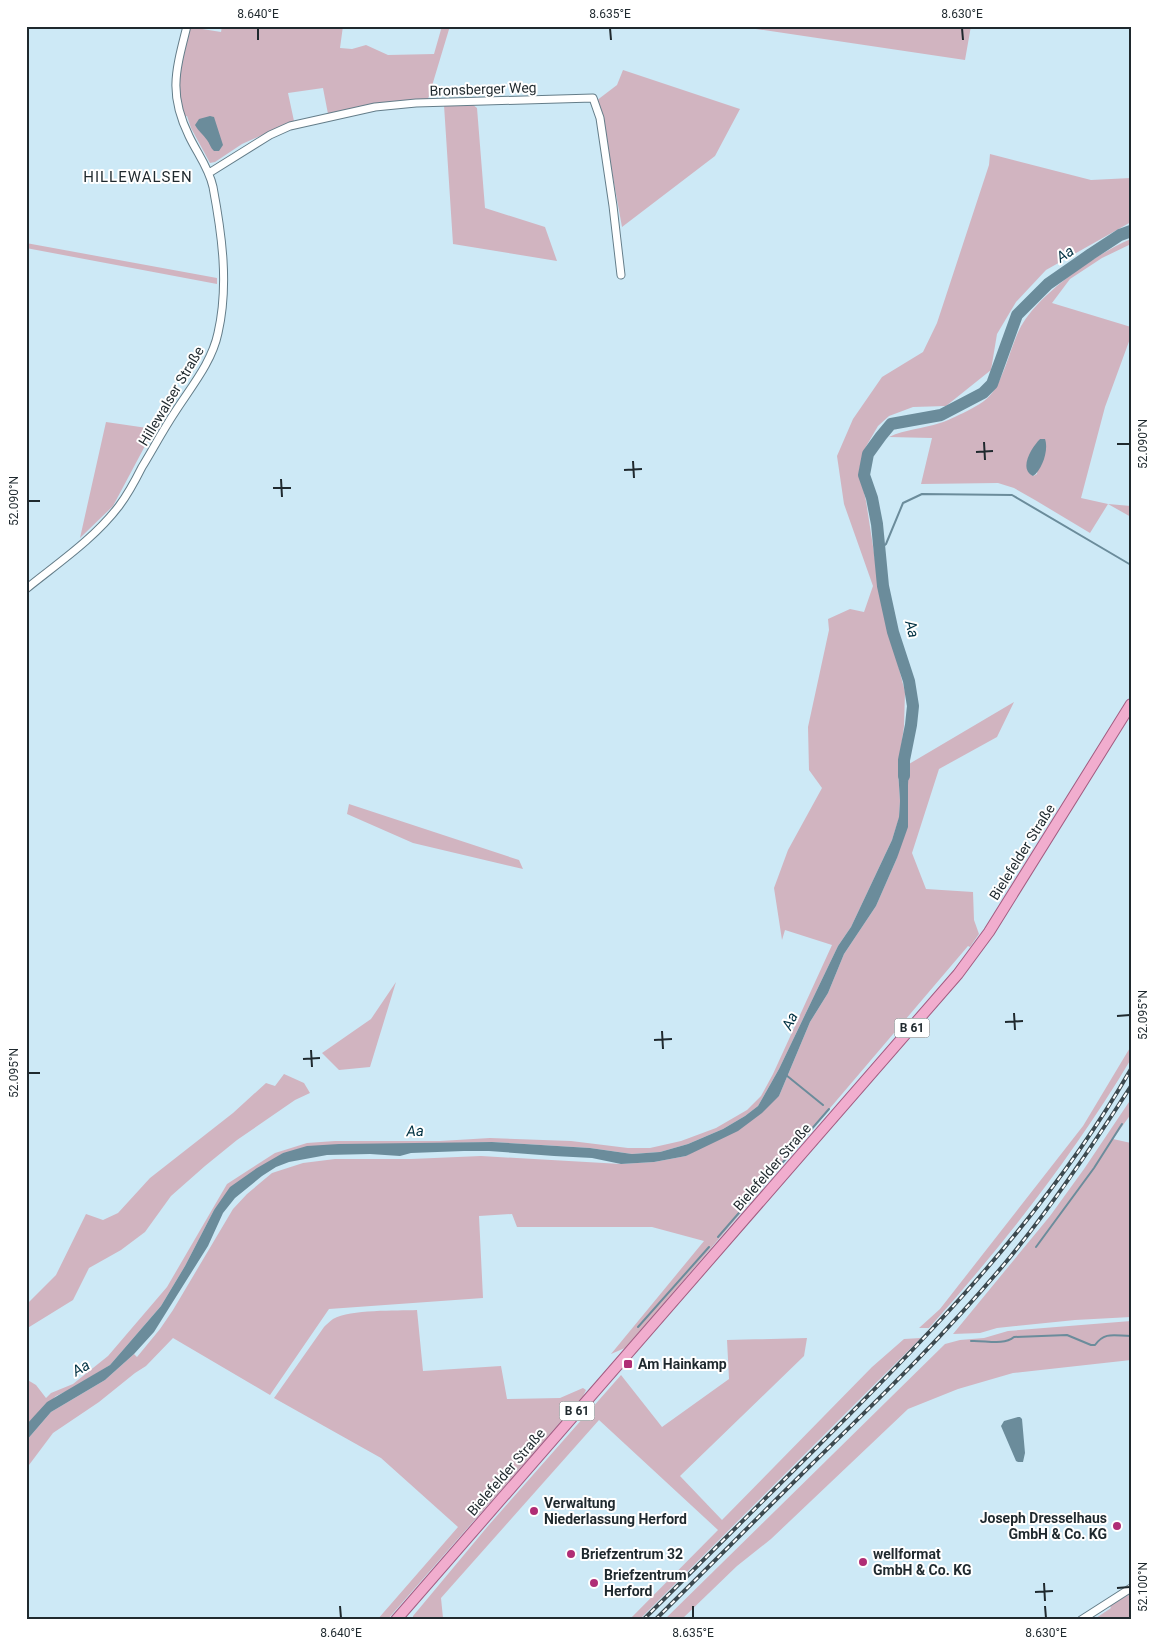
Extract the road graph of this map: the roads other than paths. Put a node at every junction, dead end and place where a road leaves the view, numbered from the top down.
1 (187, 26) edge
2 (209, 173) junction
3 (621, 275) dead end
4 (26, 589) edge
5 (1131, 704) edge
6 (1131, 1588) edge
7 (396, 1620) edge
8 (1081, 1620) edge

1 - 2 street, Hillewalser Straße
2 - 3 street, Bronsberger Weg
2 - 4 street, Hillewalser Straße
5 - 7 main road, Bielefelder Straße / B 61
6 - 8 street

